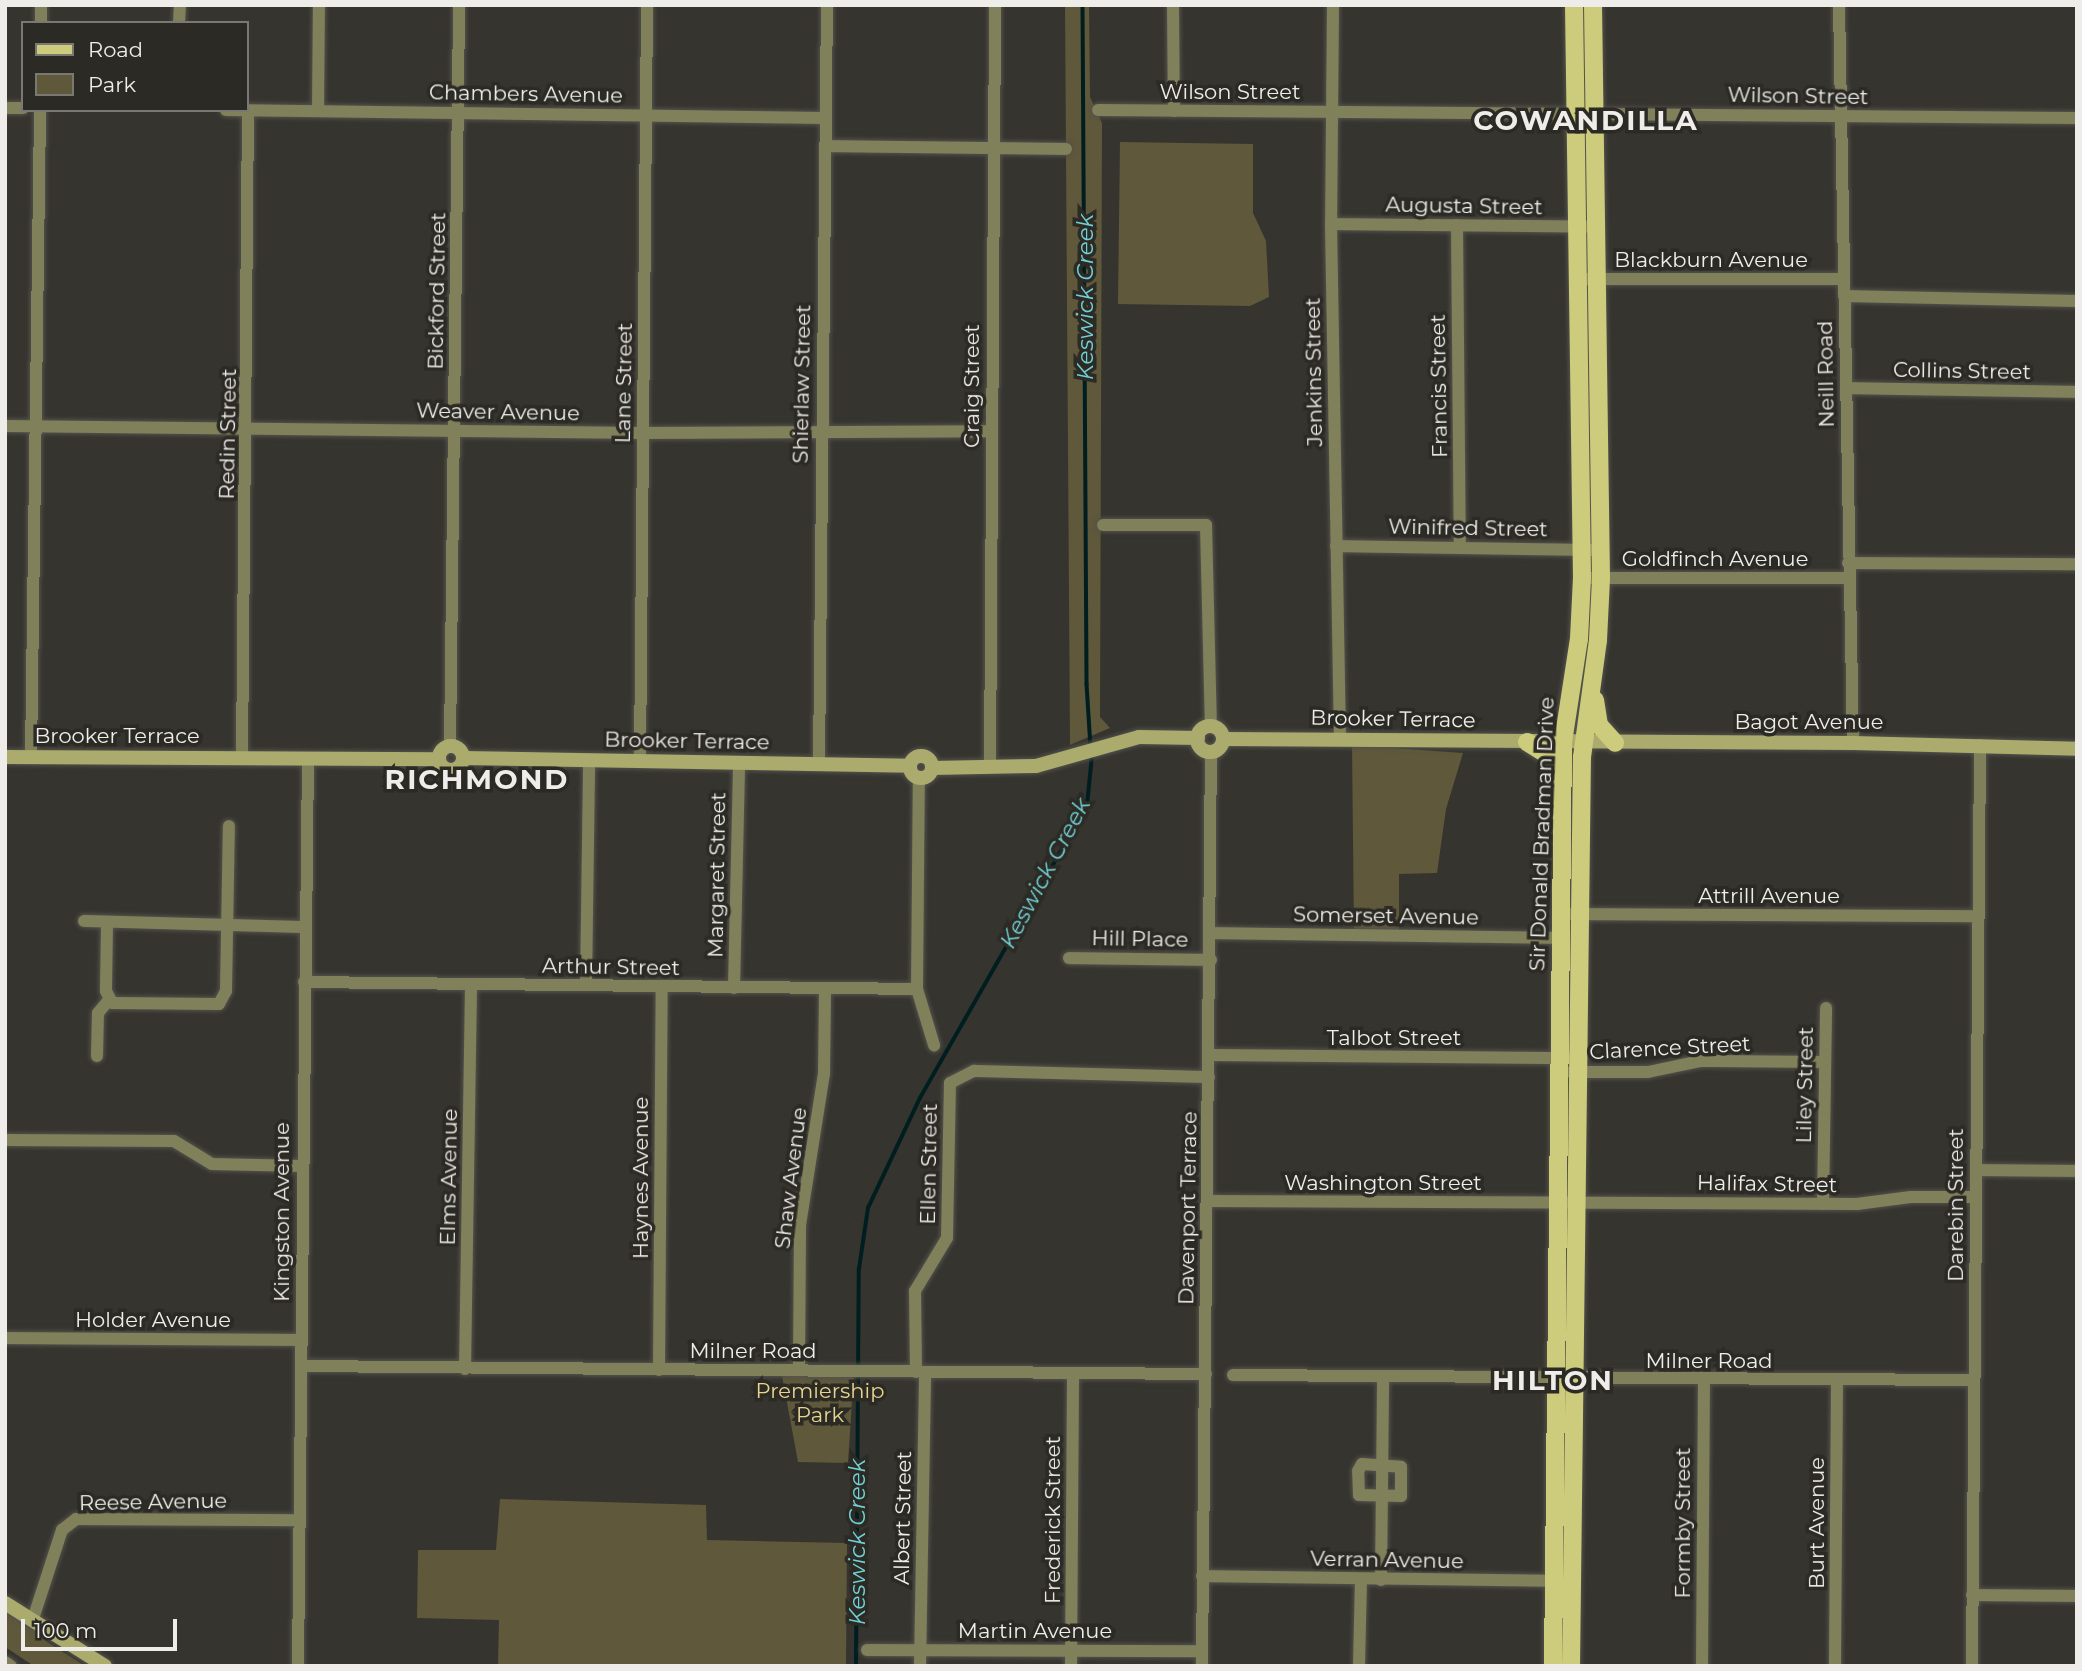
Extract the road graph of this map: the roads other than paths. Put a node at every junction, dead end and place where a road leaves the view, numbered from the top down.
1 (319, 5) edge
2 (459, 5) edge
3 (647, 5) edge
4 (827, 5) edge
5 (995, 5) edge
6 (1173, 5) edge
7 (1333, 5) edge
8 (1574, 5) edge
9 (1593, 5) edge
10 (1839, 5) edge
11 (1098, 110) dead end
12 (248, 111) edge
13 (318, 111) junction
14 (1174, 111) junction
15 (1332, 111) junction
16 (40, 112) edge
17 (458, 112) junction
18 (1575, 113) junction
19 (1594, 114) junction
20 (646, 115) junction
21 (1840, 116) junction
22 (826, 118) junction
23 (2077, 118) edge
24 (825, 145) junction
25 (994, 147) junction
26 (1066, 149) dead end
27 (1331, 224) junction
28 (1457, 225) junction
29 (1587, 227) junction
30 (1587, 279) junction
31 (1843, 279) junction
32 (1843, 296) junction
33 (2077, 301) edge
34 (1847, 388) junction
35 (2077, 392) edge
36 (5, 426) edge
37 (34, 426) junction
38 (248, 427) junction
39 (454, 430) junction
40 (991, 431) junction
41 (820, 432) junction
42 (642, 433) junction
43 (1103, 525) dead end
44 (1336, 546) junction
45 (1460, 546) junction
46 (1582, 549) junction
47 (1600, 550) junction
48 (1848, 563) junction
49 (2077, 564) edge
50 (1582, 578) junction
51 (1601, 578) junction
52 (1849, 578) junction
53 (1594, 683) junction
54 (1211, 726) junction
55 (1198, 738) junction
56 (1223, 739) junction
57 (1340, 739) junction
58 (1527, 742) junction
59 (1563, 742) junction
60 (2077, 742) edge
61 (1583, 743) junction
62 (1615, 743) junction
63 (1853, 743) junction
64 (1980, 745) junction
65 (450, 746) junction
66 (2055, 746) junction
67 (2077, 749) edge
68 (1212, 751) junction
69 (5, 757) edge
70 (31, 757) junction
71 (242, 758) junction
72 (463, 758) junction
73 (308, 759) junction
74 (439, 759) junction
75 (589, 761) junction
76 (640, 761) junction
77 (739, 763) junction
78 (818, 764) junction
79 (910, 766) junction
80 (990, 767) junction
81 (932, 768) junction
82 (919, 778) junction
83 (1563, 800) junction
84 (229, 826) dead end
85 (1560, 914) junction
86 (1581, 915) junction
87 (1978, 916) junction
88 (84, 921) dead end
89 (107, 925) junction
90 (227, 926) junction
91 (305, 927) junction
92 (1210, 933) junction
93 (1561, 938) junction
94 (1069, 958) dead end
95 (1210, 960) junction
96 (304, 982) junction
97 (471, 985) junction
98 (586, 985) junction
99 (662, 987) junction
100 (734, 988) junction
101 (917, 989) junction
102 (825, 991) junction
103 (109, 1000) junction
104 (1826, 1008) dead end
105 (934, 1045) dead end
106 (1209, 1055) junction
107 (96, 1056) dead end
108 (1825, 1062) junction
109 (1569, 1065) junction
110 (1209, 1077) junction
111 (5, 1140) edge
112 (302, 1166) junction
113 (1976, 1170) junction
114 (2077, 1171) edge
115 (1976, 1197) junction
116 (1208, 1201) junction
117 (1577, 1201) junction
118 (1558, 1203) junction
119 (1823, 1204) junction
120 (5, 1338) edge
121 (301, 1340) junction
122 (301, 1366) junction
123 (465, 1369) junction
124 (659, 1370) junction
125 (799, 1370) junction
126 (920, 1372) junction
127 (1073, 1374) junction
128 (1206, 1374) junction
129 (1233, 1375) dead end
130 (1383, 1376) junction
131 (1565, 1379) junction
132 (1704, 1380) junction
133 (1838, 1380) junction
134 (1974, 1380) junction
135 (1383, 1463) junction
136 (1382, 1497) junction
137 (299, 1520) junction
138 (1202, 1576) junction
139 (1381, 1580) junction
140 (1361, 1581) junction
141 (1564, 1581) junction
142 (1972, 1595) junction
143 (2077, 1596) edge
144 (5, 1603) edge
145 (33, 1619) junction
146 (920, 1649) junction
147 (867, 1650) dead end
148 (1071, 1650) junction
149 (1202, 1651) junction
150 (5, 1662) edge
151 (11, 1666) edge
152 (105, 1666) edge
153 (298, 1666) edge
154 (920, 1666) edge
155 (1071, 1666) edge
156 (1202, 1666) edge
157 (1359, 1666) edge
158 (1553, 1666) edge
159 (1571, 1666) edge
160 (1702, 1666) edge
161 (1835, 1666) edge
162 (1972, 1666) edge

1 - 13 street
2 - 17 street, Bickford Street
3 - 20 street, Lane Street
4 - 22 street, Shierlaw Street
5 - 25 street, Craig Street
6 - 14 street
7 - 15 street, Jenkins Street
8 - 18 main road, Sir Donald Bradman Drive
9 - 19 main road, Sir Donald Bradman Drive
10 - 21 street, Neill Road
11 - 14 street, Wilson Street
12 - 13 street, Chambers Avenue
12 - 38 street, Redin Street
13 - 17 street, Chambers Avenue
14 - 15 street, Wilson Street
15 - 18 street, Wilson Street
15 - 27 street, Jenkins Street
16 - 37 street
17 - 20 street, Chambers Avenue
17 - 39 street, Bickford Street
18 - 19 street, Wilson Street
18 - 29 main road, Sir Donald Bradman Drive
19 - 21 street, Wilson Street
19 - 29 main road, Sir Donald Bradman Drive
20 - 22 street, Chambers Avenue
20 - 42 street, Lane Street
21 - 23 street, Wilson Street
21 - 31 street, Neill Road
22 - 24 street, Shierlaw Street
24 - 25 street
24 - 41 street, Shierlaw Street
25 - 26 street
25 - 40 street, Craig Street
27 - 28 street, Augusta Street
27 - 44 street, Jenkins Street
28 - 29 street, Augusta Street
28 - 45 street, Francis Street
29 - 30 main road, Sir Donald Bradman Drive
30 - 31 street, Blackburn Avenue
30 - 46 main road, Sir Donald Bradman Drive
30 - 47 main road, Sir Donald Bradman Drive
31 - 32 street, Neill Road
32 - 33 street
32 - 34 street, Neill Road
34 - 35 street, Collins Street
34 - 48 street, Neill Road
36 - 37 street, Weaver Avenue
37 - 38 street, Weaver Avenue
37 - 70 street
38 - 39 street, Weaver Avenue
38 - 71 street, Redin Street
39 - 42 street, Weaver Avenue
39 - 65 street, Bickford Street
40 - 41 street, Weaver Avenue
40 - 80 street, Craig Street
41 - 42 street, Weaver Avenue
41 - 78 street, Shierlaw Street
42 - 76 street, Lane Street
43 - 54 street
44 - 45 street, Winifred Street
44 - 57 street, Jenkins Street
45 - 46 street, Winifred Street
46 - 47 street, Winifred Street
46 - 50 main road, Sir Donald Bradman Drive
47 - 51 main road, Sir Donald Bradman Drive
48 - 49 street
48 - 52 street, Neill Road
50 - 51 street, Goldfinch Avenue
50 - 59 main road, Sir Donald Bradman Drive
51 - 52 street, Goldfinch Avenue
51 - 53 main road, Sir Donald Bradman Drive
52 - 63 street, Neill Road
53 - 61 main road, Sir Donald Bradman Drive
53 - 62 main road
54 - 55 street
54 - 56 street
55 - 68 street
55 - 80 street
56 - 57 street, Brooker Terrace
56 - 68 street
57 - 58 street, Brooker Terrace
58 - 59 street, Brooker Terrace
58 - 83 main road
59 - 61 street, Bagot Avenue
59 - 83 main road, Sir Donald Bradman Drive
60 - 66 street, Bagot Avenue
61 - 62 street, Bagot Avenue
61 - 86 main road, Sir Donald Bradman Drive
62 - 63 street, Bagot Avenue
63 - 64 street, Bagot Avenue
64 - 66 street, Bagot Avenue
64 - 87 street, Darebin Street
65 - 72 street
65 - 74 street
66 - 67 street, Bagot Avenue
68 - 92 street, Davenport Terrace
69 - 70 street, Brooker Terrace
70 - 71 street, Brooker Terrace
71 - 73 street, Brooker Terrace
72 - 74 street, Brooker Terrace
72 - 75 street, Brooker Terrace
73 - 74 street, Brooker Terrace
73 - 91 street, Kingston Avenue
75 - 76 street, Brooker Terrace
75 - 98 street
76 - 77 street, Brooker Terrace
77 - 78 street, Brooker Terrace
77 - 100 street, Margaret Street
78 - 79 street, Brooker Terrace
79 - 81 street, Brooker Terrace
79 - 82 street
80 - 81 street
81 - 82 street
82 - 101 street
83 - 85 main road, Sir Donald Bradman Drive
84 - 90 street
85 - 86 street, Attrill Avenue
85 - 93 main road, Sir Donald Bradman Drive
86 - 87 street, Attrill Avenue
86 - 109 main road, Sir Donald Bradman Drive
87 - 113 street, Darebin Street
88 - 89 street
89 - 90 street
89 - 103 street
90 - 91 street
90 - 103 street
91 - 96 street, Kingston Avenue
92 - 93 street, Somerset Avenue
92 - 95 street, Davenport Terrace
93 - 109 main road, Sir Donald Bradman Drive
94 - 95 street, Hill Place
95 - 106 street, Davenport Terrace
96 - 97 street, Arthur Street
96 - 112 street, Kingston Avenue
97 - 98 street, Arthur Street
97 - 123 street, Elms Avenue
98 - 99 street, Arthur Street
99 - 100 street, Arthur Street
99 - 124 street, Haynes Avenue
100 - 102 street, Arthur Street
101 - 102 street, Arthur Street
101 - 105 street
102 - 125 street, Shaw Avenue
103 - 107 street
104 - 108 street, Liley Street
106 - 109 street, Talbot Street
106 - 110 street, Davenport Terrace
108 - 109 street, Clarence Street
108 - 119 street, Liley Street
109 - 117 main road, Sir Donald Bradman Drive
109 - 118 main road, Sir Donald Bradman Drive
110 - 116 street, Davenport Terrace
110 - 126 street, Ellen Street
111 - 112 street
112 - 121 street, Kingston Avenue
113 - 114 street
113 - 115 street, Darebin Street
115 - 119 street, Halifax Street
115 - 134 street, Darebin Street
116 - 118 street, Washington Street
116 - 128 street, Davenport Terrace
117 - 118 street, Halifax Street
117 - 119 street, Halifax Street
117 - 131 main road, Sir Donald Bradman Drive
118 - 131 main road, Sir Donald Bradman Drive
120 - 121 street, Holder Avenue
121 - 122 street, Kingston Avenue
122 - 123 street, Milner Road
122 - 137 street, Kingston Avenue
123 - 124 street, Milner Road
124 - 125 street, Milner Road
125 - 126 street, Milner Road
126 - 127 street, Milner Road
126 - 146 street, Albert Street
127 - 128 street, Milner Road
127 - 148 street, Frederick Street
128 - 138 street, Davenport Terrace
129 - 130 street, Milner Road
130 - 131 street, Milner Road
130 - 135 street
131 - 132 street, Milner Road
131 - 141 main road, Sir Donald Bradman Drive
132 - 133 street, Milner Road
132 - 160 street, Formby Street
133 - 134 street, Milner Road
133 - 161 street, Burt Avenue
134 - 142 street, Darebin Street
135 - 136 street
135 - 136 street
135 - 136 street
136 - 139 street
137 - 145 street, Reese Avenue
137 - 153 street, Kingston Avenue
138 - 140 street, Verran Avenue
138 - 149 street, Davenport Terrace
139 - 140 street, Verran Avenue
139 - 141 street, Verran Avenue
140 - 157 street
141 - 158 main road, Sir Donald Bradman Drive
141 - 159 main road, Sir Donald Bradman Drive
142 - 143 street
142 - 162 street, Darebin Street
144 - 145 street
145 - 152 street
146 - 147 street, Martin Avenue
146 - 148 street, Martin Avenue
146 - 154 street, Albert Street
148 - 149 street, Martin Avenue
148 - 155 street, Frederick Street
149 - 156 street, Davenport Terrace
150 - 151 street

